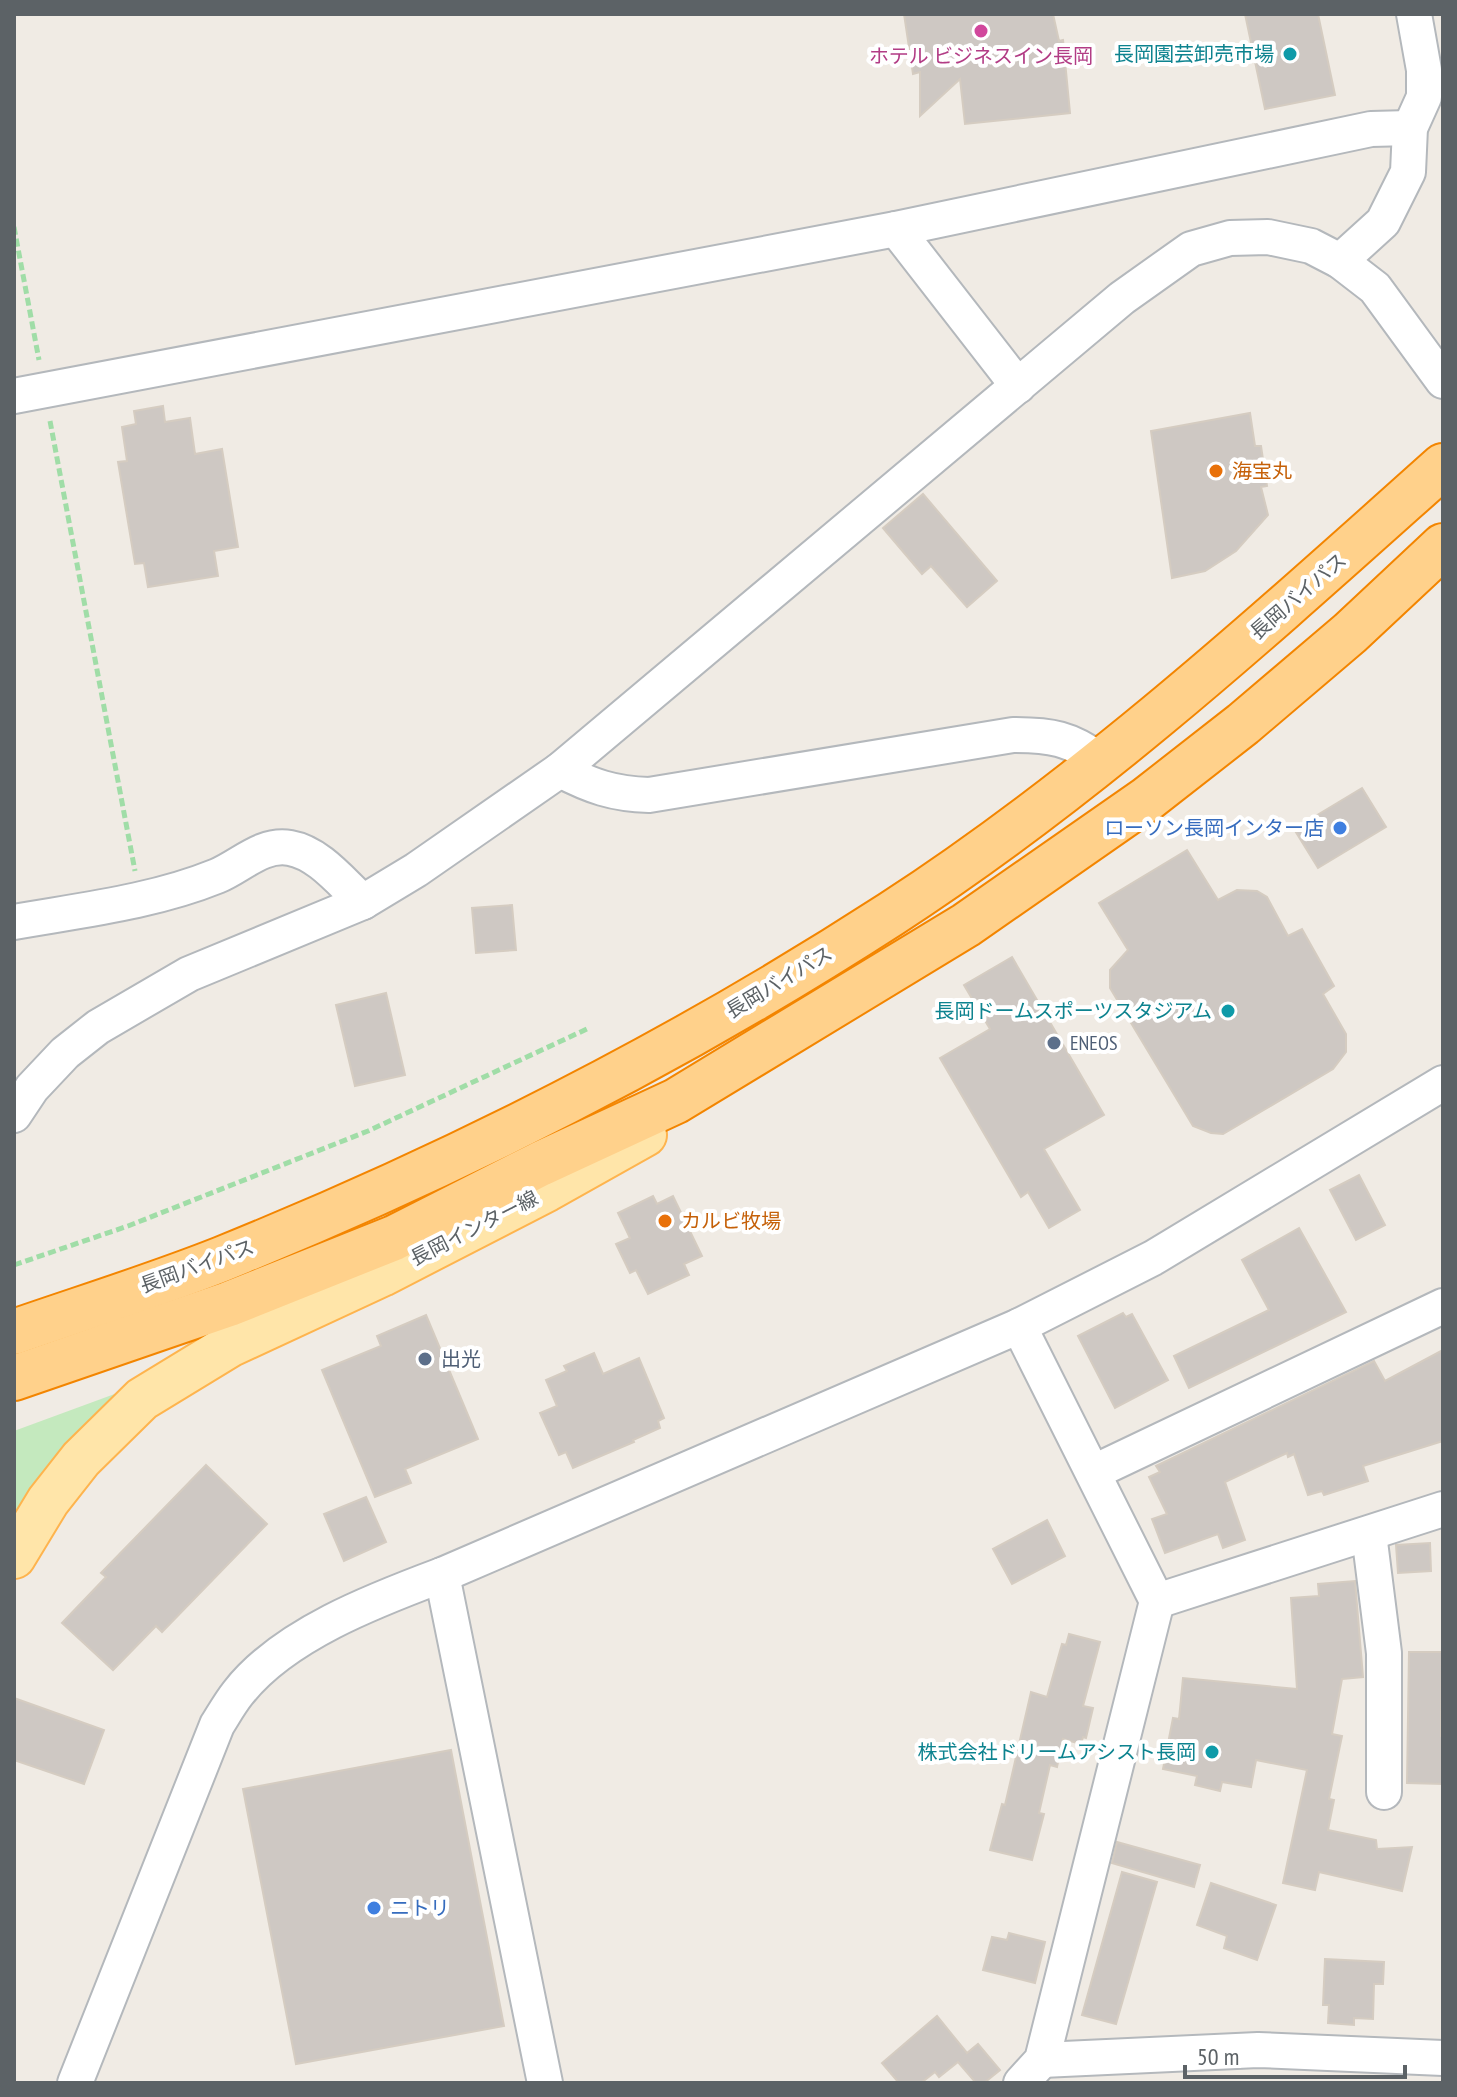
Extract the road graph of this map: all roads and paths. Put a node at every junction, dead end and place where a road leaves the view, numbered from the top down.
1 (1414, 14) edge
2 (1410, 128) junction
3 (14, 227) edge
4 (896, 229) junction
5 (1340, 261) junction
6 (1443, 381) edge
7 (1018, 386) junction
8 (29, 393) edge
9 (1443, 466) edge
10 (1443, 546) edge
11 (1101, 761) junction
12 (560, 770) junction
13 (140, 900) junction
14 (363, 902) junction
15 (14, 922) edge
16 (966, 925) junction
17 (589, 1028) dead end
18 (1443, 1083) edge
19 (14, 1115) edge
20 (529, 1119) junction
21 (14, 1265) edge
22 (14, 1302) edge
23 (1443, 1306) edge
24 (1019, 1326) junction
25 (14, 1332) edge
26 (74, 1359) junction
27 (14, 1378) edge
28 (14, 1397) edge
29 (1094, 1472) junction
30 (1443, 1509) edge
31 (1369, 1534) junction
32 (14, 1557) edge
33 (442, 1575) junction
34 (1157, 1601) junction
35 (1384, 1792) dead end
36 (1443, 2058) edge
37 (1032, 2071) edge
38 (75, 2083) edge
39 (545, 2083) edge

1 - 2 street
2 - 4 street
2 - 5 street
3 - 8 path
4 - 7 street
4 - 8 street
5 - 6 street
5 - 7 street
7 - 12 street
8 - 13 path
9 - 11 highway, 長岡バイパス
10 - 16 highway
11 - 12 street
11 - 20 highway, 長岡バイパス
12 - 14 street
13 - 14 street
13 - 15 street
14 - 19 street
16 - 26 highway
16 - 32 main road, 長岡インター線
17 - 21 path
18 - 24 street
20 - 22 highway
20 - 25 highway, 長岡バイパス
23 - 29 street
24 - 29 street
24 - 33 street
26 - 27 highway
26 - 28 street
29 - 34 street
30 - 31 street
31 - 34 street
31 - 35 street
33 - 38 street
33 - 39 street
34 - 37 street
36 - 37 street

